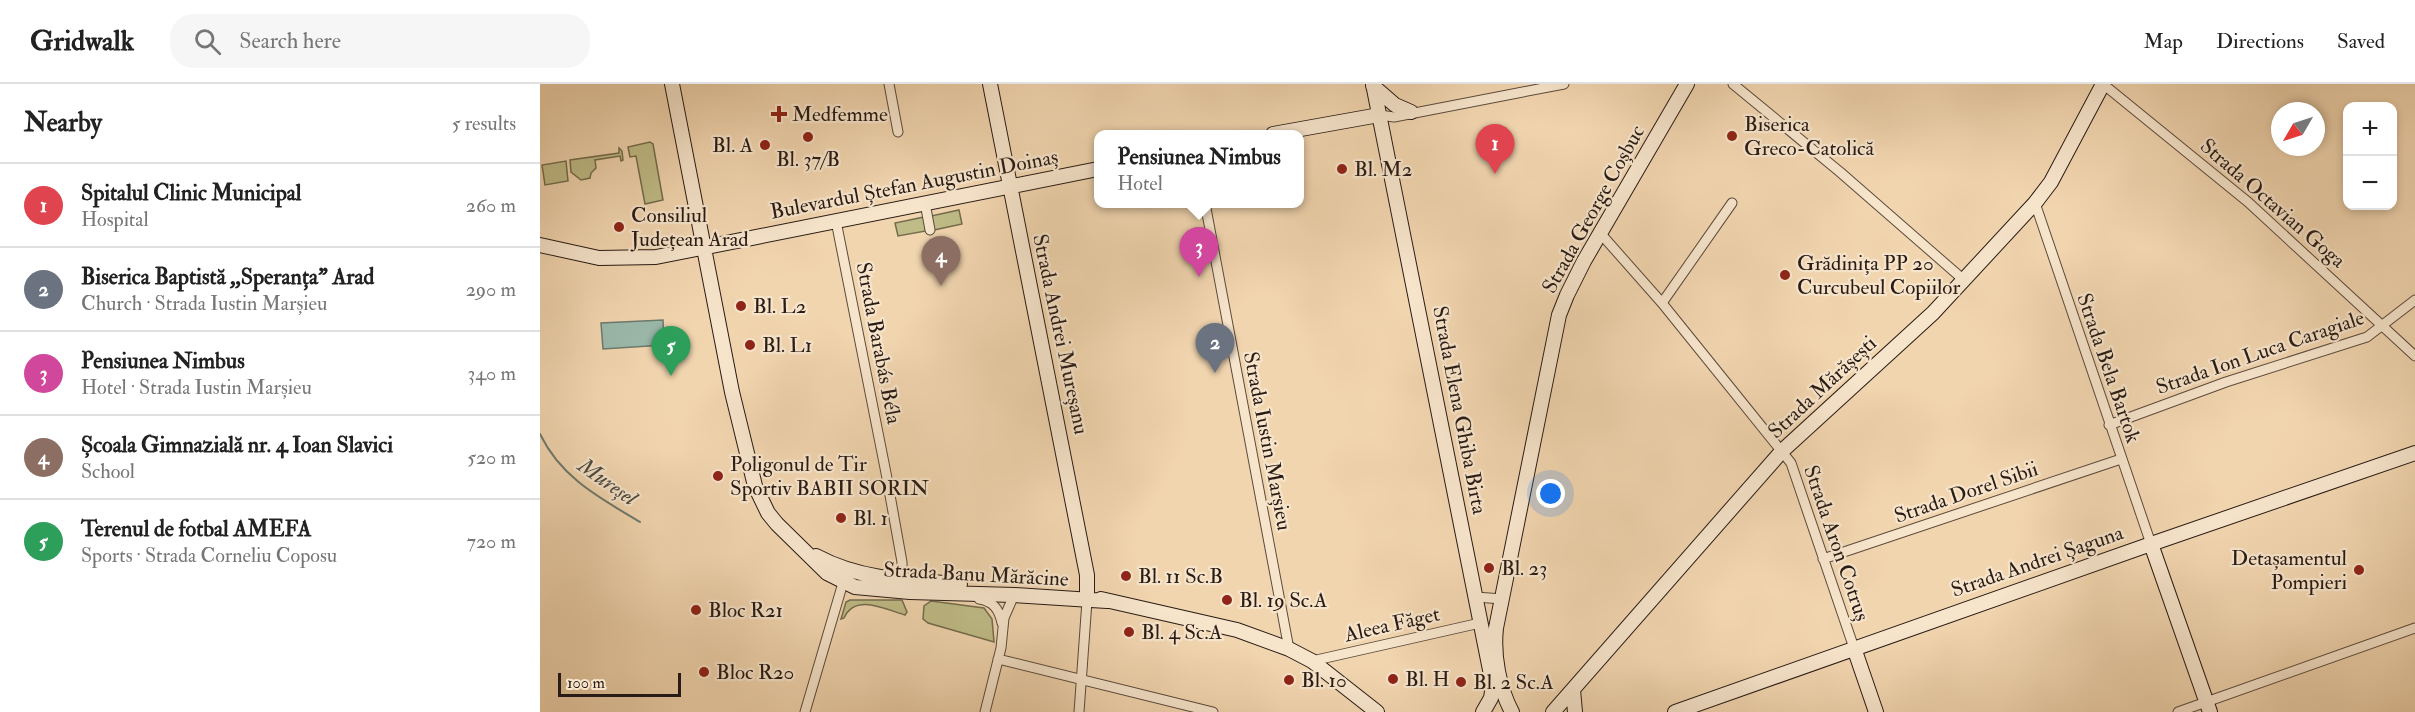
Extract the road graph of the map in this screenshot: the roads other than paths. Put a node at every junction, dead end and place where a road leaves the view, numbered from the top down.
1 (674, 84) edge
2 (889, 84) edge
3 (990, 84) edge
4 (1564, 84) edge
5 (1687, 84) edge
6 (1733, 84) edge
7 (2103, 84) edge
8 (1373, 85) edge
9 (1534, 87) edge
10 (1411, 112) junction
11 (1379, 115) junction
12 (1300, 130) edge
13 (898, 132) dead end
14 (1094, 170) edge
15 (1009, 187) junction
16 (925, 203) junction
17 (1732, 203) dead end
18 (2035, 203) junction
19 (1206, 208) edge
20 (837, 221) junction
21 (930, 230) dead end
22 (1600, 234) junction
23 (540, 245) edge
24 (704, 248) junction
25 (1965, 280) junction
26 (2415, 300) edge
27 (1662, 303) junction
28 (2384, 326) junction
29 (2415, 356) edge
30 (2109, 425) junction
31 (1782, 451) junction
32 (2415, 453) edge
33 (2121, 459) junction
34 (2151, 544) junction
35 (1823, 559) junction
36 (845, 576) junction
37 (902, 579) junction
38 (963, 592) junction
39 (1014, 595) junction
40 (1087, 597) junction
41 (1476, 597) junction
42 (1502, 599) junction
43 (1480, 623) junction
44 (1003, 625) junction
45 (2415, 628) edge
46 (1854, 648) junction
47 (1289, 649) junction
48 (998, 660) junction
49 (1312, 661) junction
50 (1081, 681) junction
51 (1573, 690) junction
52 (2208, 707) edge
53 (805, 712) edge
54 (985, 712) edge
55 (1079, 712) edge
56 (1213, 712) edge
57 (1377, 712) edge
58 (1483, 712) edge
59 (1512, 712) edge
60 (1553, 712) edge
61 (1575, 712) edge
62 (1675, 712) edge
63 (1876, 712) edge
64 (2178, 712) edge

1 - 24 main road
2 - 13 street
3 - 15 main road, Strada Andrei Mureșanu
4 - 9 street
5 - 22 main road, Strada George Coșbuc
6 - 25 street
7 - 18 main road, Strada Mărășești
7 - 28 street, Strada Octavian Goga
8 - 10 main road
8 - 11 main road, Strada Elena Ghiba Birta
9 - 10 street
10 - 11 street
11 - 12 main road
11 - 41 main road, Strada Elena Ghiba Birta
14 - 15 main road, Bulevardul Ștefan Augustin Doinaș
15 - 16 main road, Bulevardul Ștefan Augustin Doinaș
15 - 40 main road, Strada Andrei Mureșanu
16 - 20 main road, Bulevardul Ștefan Augustin Doinaș
16 - 21 street
17 - 27 street
18 - 25 main road, Strada Mărășești
18 - 30 street, Strada Bela Bartok
19 - 47 street, Strada Iustin Marșieu
20 - 24 main road, Bulevardul Ștefan Augustin Doinaș
20 - 37 street, Strada Barabás Béla
22 - 27 street, Strada Aron Cotruș
22 - 42 main road, Strada George Coșbuc
23 - 24 main road, Bulevardul Ștefan Augustin Doinaș
24 - 36 main road
25 - 31 main road, Strada Mărășești
26 - 28 street, Strada Ion Luca Caragiale
27 - 31 street, Strada Aron Cotruș
28 - 29 street, Strada Octavian Goga
28 - 30 street, Strada Ion Luca Caragiale
30 - 33 street, Strada Bela Bartok
31 - 35 street, Strada Aron Cotruș
31 - 51 main road, Strada Mărășești
32 - 34 main road, Strada Andrei Șaguna
33 - 34 street, Strada Bela Bartok
33 - 35 street, Strada Dorel Sibii
34 - 46 main road, Strada Andrei Șaguna
34 - 52 main road
35 - 46 street, Strada Aron Cotruș
36 - 37 main road, Strada Banu Mărăcine
36 - 38 main road, Strada Banu Mărăcine
36 - 53 street
37 - 40 main road, Strada Banu Mărăcine
38 - 39 main road, Strada Banu Mărăcine
38 - 44 street
39 - 40 main road, Strada Banu Mărăcine
39 - 44 street
40 - 47 main road, Strada Banu Mărăcine
40 - 50 street
41 - 42 street
41 - 43 main road, Strada Elena Ghiba Birta
42 - 59 main road, Strada George Coșbuc
43 - 49 street, Aleea Făget
43 - 58 main road, Strada Elena Ghiba Birta
44 - 48 street
45 - 52 street
46 - 62 main road, Strada Andrei Șaguna
46 - 63 main road
47 - 49 main road, Strada Banu Mărăcine
48 - 50 street
48 - 54 street
49 - 57 main road, Strada Banu Mărăcine
50 - 55 street
50 - 56 street
51 - 60 main road, Strada Mărășești
51 - 61 main road
52 - 64 street

